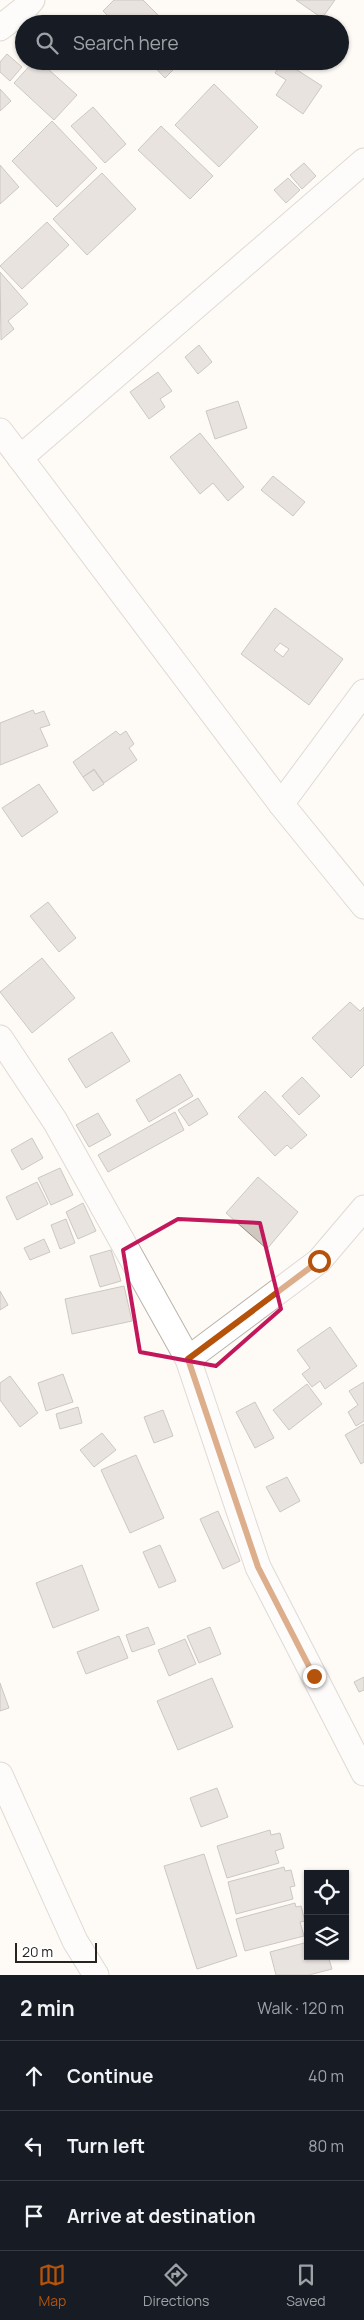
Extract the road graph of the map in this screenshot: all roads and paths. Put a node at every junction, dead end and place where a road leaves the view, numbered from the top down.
1 (32, 0) edge
2 (16, 15) edge
3 (15, 16) edge
4 (0, 28) edge
5 (364, 161) edge
6 (0, 431) edge
7 (20, 458) junction
8 (364, 692) edge
9 (281, 804) junction
10 (364, 906) edge
11 (0, 1038) edge
12 (364, 1208) edge
13 (188, 1359) junction
14 (364, 1773) edge
15 (0, 1775) edge
16 (96, 1975) edge

1 - 2 street
3 - 4 street
5 - 7 street
6 - 7 street
7 - 9 street
8 - 9 street
9 - 10 street
11 - 13 street
12 - 13 street
13 - 14 street
15 - 16 street

